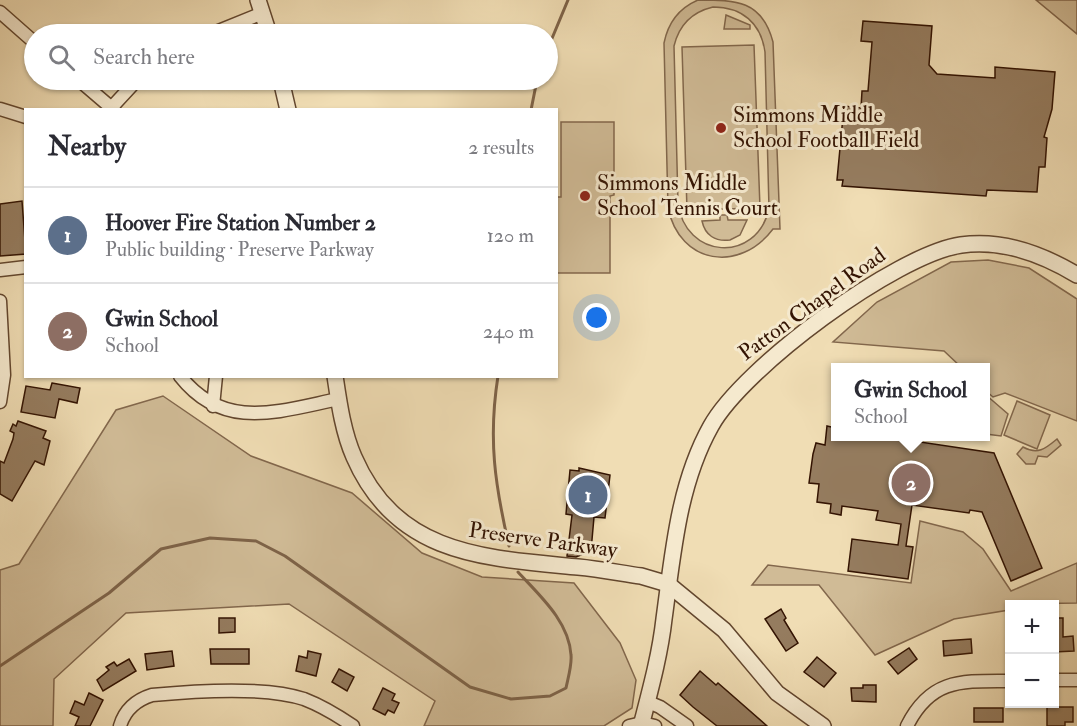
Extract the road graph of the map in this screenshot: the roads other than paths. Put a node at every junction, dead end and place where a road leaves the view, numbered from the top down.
1 (261, 6) edge
2 (0, 12) edge
3 (229, 24) edge
4 (266, 24) edge
5 (24, 33) edge
6 (91, 90) edge
7 (128, 90) edge
8 (283, 90) edge
9 (113, 108) edge
10 (288, 108) edge
11 (0, 109) edge
12 (24, 116) edge
13 (24, 267) edge
14 (0, 270) edge
15 (1077, 276) edge
16 (0, 301) edge
17 (182, 378) edge
18 (216, 378) edge
19 (334, 378) edge
20 (339, 399) junction
21 (0, 402) edge
22 (213, 406) junction
23 (668, 584) junction
24 (1059, 680) edge
25 (1077, 680) edge
26 (1005, 681) edge
27 (648, 702) junction
28 (642, 725) edge
29 (120, 726) edge
30 (353, 726) edge
31 (687, 726) edge
32 (823, 726) edge
33 (907, 726) edge

1 - 3 street
1 - 4 street
2 - 5 street
6 - 9 street
7 - 9 street
8 - 10 street
11 - 12 street
13 - 14 street
15 - 23 street, Patton Chapel Road
16 - 21 street
17 - 22 street
18 - 22 street
19 - 20 street, Preserve Parkway
20 - 22 street
20 - 23 street, Preserve Parkway
23 - 27 street, Patton Chapel Road
23 - 32 street
24 - 25 street
26 - 33 street
27 - 28 street, Patton Chapel Road
27 - 31 street
29 - 30 street

